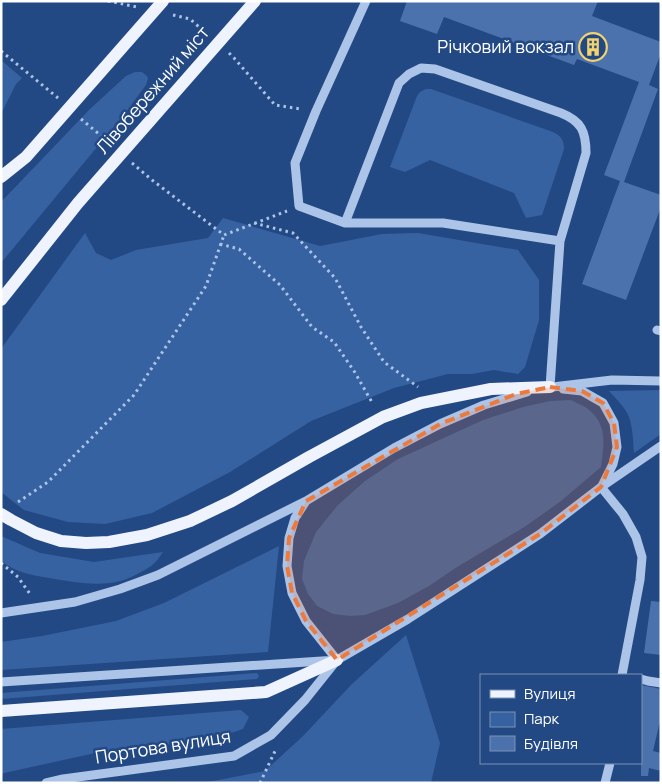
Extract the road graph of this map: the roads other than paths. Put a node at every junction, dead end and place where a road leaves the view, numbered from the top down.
1 (163, 1) edge
2 (255, 1) edge
3 (366, 1) edge
4 (1, 177) edge
5 (345, 223) junction
6 (560, 241) junction
7 (1, 300) edge
8 (661, 381) edge
9 (550, 387) junction
10 (661, 446) edge
11 (601, 488) junction
12 (306, 501) junction
13 (1, 514) edge
14 (1, 613) edge
15 (337, 660) junction
16 (622, 674) edge
17 (642, 679) edge
18 (1, 682) edge
19 (661, 683) edge
20 (1, 711) edge
21 (610, 764) edge
22 (46, 783) edge
23 (605, 783) edge

1 - 4 main road
2 - 7 main road, Лівобережний міст
3 - 5 street
5 - 6 street
5 - 6 street
6 - 9 street
8 - 9 street
9 - 11 street
9 - 12 street
9 - 13 main road
10 - 11 street
11 - 15 street
11 - 16 street
12 - 14 street
12 - 15 street
15 - 18 street
15 - 20 main road
15 - 22 street, Портова вулиця
17 - 19 street
21 - 23 street

